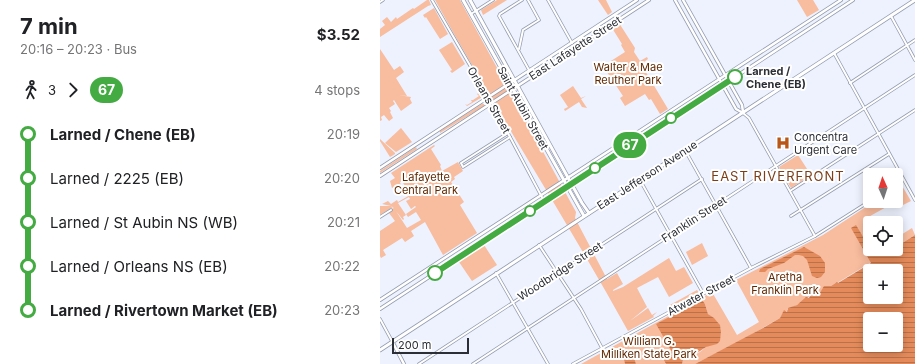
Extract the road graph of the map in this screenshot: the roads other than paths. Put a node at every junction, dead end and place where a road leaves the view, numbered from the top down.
1 (383, 0) edge
2 (432, 0) edge
3 (463, 0) edge
4 (470, 0) edge
5 (492, 0) edge
6 (522, 0) edge
7 (528, 0) edge
8 (548, 0) edge
9 (637, 0) edge
10 (649, 0) edge
11 (675, 0) edge
12 (683, 0) edge
13 (841, 0) edge
14 (853, 0) edge
15 (915, 0) edge
16 (380, 2) edge
17 (828, 9) junction
18 (476, 11) junction
19 (470, 14) junction
20 (831, 14) junction
21 (692, 16) junction
22 (891, 16) junction
23 (607, 20) junction
24 (686, 20) junction
25 (611, 25) junction
26 (788, 34) junction
27 (792, 40) junction
28 (915, 40) edge
29 (572, 42) junction
30 (707, 44) junction
31 (907, 46) junction
32 (701, 47) junction
33 (519, 50) junction
34 (834, 53) junction
35 (547, 59) junction
36 (915, 60) edge
37 (550, 64) junction
38 (722, 69) junction
39 (529, 70) junction
40 (716, 72) junction
41 (730, 72) junction
42 (512, 74) junction
43 (725, 75) junction
44 (915, 75) edge
45 (506, 77) junction
46 (520, 77) junction
47 (734, 78) junction
48 (719, 79) junction
49 (515, 80) junction
50 (525, 81) junction
51 (728, 81) junction
52 (713, 83) junction
53 (850, 83) junction
54 (510, 84) junction
55 (723, 85) junction
56 (518, 86) junction
57 (732, 88) junction
58 (512, 89) junction
59 (716, 89) junction
60 (521, 92) junction
61 (726, 92) junction
62 (515, 95) junction
63 (488, 97) junction
64 (480, 102) junction
65 (492, 102) junction
66 (740, 102) junction
67 (734, 105) junction
68 (485, 107) junction
69 (864, 108) junction
70 (915, 110) edge
71 (743, 113) junction
72 (646, 127) junction
73 (436, 131) junction
74 (543, 131) junction
75 (508, 133) junction
76 (650, 133) junction
77 (538, 134) junction
78 (878, 134) junction
79 (440, 136) junction
80 (510, 137) junction
81 (483, 149) junction
82 (685, 150) junction
83 (486, 153) junction
84 (890, 154) junction
85 (602, 156) junction
86 (605, 161) junction
87 (776, 166) junction
88 (380, 168) edge
89 (566, 172) junction
90 (574, 174) junction
91 (560, 175) junction
92 (380, 176) edge
93 (569, 177) junction
94 (702, 179) junction
95 (904, 179) joint
96 (577, 180) junction
97 (640, 180) junction
98 (563, 181) junction
99 (572, 183) junction
100 (566, 187) junction
101 (575, 190) junction
102 (790, 191) junction
103 (570, 192) junction
104 (542, 195) junction
105 (535, 199) junction
106 (915, 200) edge
107 (544, 201) junction
108 (584, 204) junction
109 (538, 205) junction
110 (716, 205) junction
111 (863, 205) edge
112 (579, 208) junction
113 (656, 209) junction
114 (391, 210) dead end
115 (519, 210) junction
116 (800, 210) junction
117 (589, 213) junction
118 (523, 215) junction
119 (584, 216) junction
120 (791, 216) dead end
121 (380, 217) edge
122 (671, 234) junction
123 (815, 236) junction
124 (539, 245) junction
125 (455, 252) junction
126 (458, 257) junction
127 (751, 268) junction
128 (496, 273) junction
129 (558, 273) junction
130 (704, 293) junction
131 (574, 298) junction
132 (380, 300) edge
133 (513, 302) junction
134 (381, 308) edge
135 (380, 319) edge
136 (528, 328) junction
137 (392, 341) junction
138 (602, 348) junction
139 (380, 350) edge
140 (404, 364) edge
141 (419, 364) edge
142 (473, 364) edge
143 (548, 364) edge
144 (573, 364) edge

1 - 16 street
2 - 63 street, Orleans Street
3 - 19 main road, Saint Aubin Street
4 - 18 main road, Saint Aubin Street
5 - 18 street
6 - 33 street
7 - 33 street
8 - 29 street
9 - 23 street, East Lafayette Street
10 - 25 street, East Lafayette Street
11 - 24 street
12 - 21 street
13 - 17 street
14 - 20 street
15 - 22 main road, East Jefferson Avenue
17 - 20 street
17 - 26 street
18 - 19 street
18 - 42 main road, Saint Aubin Street
19 - 45 main road, Saint Aubin Street
20 - 27 street
21 - 24 street
21 - 30 street
22 - 31 street
22 - 34 main road, East Jefferson Avenue
23 - 25 street
23 - 29 street, East Lafayette Street
24 - 32 street
25 - 37 street, East Lafayette Street
26 - 27 street
26 - 41 street
27 - 47 street
28 - 31 street
29 - 35 street, East Lafayette Street
30 - 32 street
30 - 38 street
31 - 36 street
31 - 53 street
32 - 40 street
33 - 39 street
34 - 53 street
34 - 71 main road, East Jefferson Avenue
35 - 37 street
35 - 39 street, East Lafayette Street
37 - 50 street, East Lafayette Street
38 - 40 street
38 - 43 street
39 - 46 street, East Lafayette Street
40 - 48 street
41 - 43 street
41 - 47 street
42 - 45 main road
42 - 49 main road, Saint Aubin Street
43 - 48 street
43 - 51 street
44 - 69 street, Franklin Street
45 - 54 main road, Saint Aubin Street
46 - 49 street, East Lafayette Street
46 - 50 street
47 - 51 street
48 - 52 street
48 - 55 street
49 - 54 street, East Lafayette Street
49 - 56 main road, Saint Aubin Street
50 - 56 street, East Lafayette Street
51 - 55 street
51 - 57 street
52 - 59 street
52 - 72 street
53 - 69 street
54 - 58 main road, Saint Aubin Street
54 - 63 street, East Lafayette Street
55 - 59 street
55 - 61 street
56 - 58 street, East Lafayette Street
56 - 60 main road, Saint Aubin Street
57 - 61 street
57 - 66 street
58 - 62 main road, Saint Aubin Street
58 - 65 street, East Lafayette Street
59 - 76 street
60 - 62 main road
60 - 74 main road, Saint Aubin Street
61 - 67 street
62 - 77 main road, Saint Aubin Street
63 - 64 street, East Lafayette Street
63 - 65 street, Orleans Street
64 - 68 street
64 - 73 street, East Lafayette Street
65 - 68 street, East Lafayette Street
65 - 75 street, Orleans Street
66 - 67 street
66 - 71 street
67 - 71 street
68 - 79 street, East Lafayette Street
69 - 78 street
69 - 87 street, Franklin Street
70 - 78 street
71 - 82 main road, East Jefferson Avenue
71 - 87 street
72 - 76 street
72 - 85 street
73 - 79 street
73 - 88 street, East Lafayette Street
74 - 77 main road
74 - 89 main road, Saint Aubin Street
75 - 80 street, Orleans Street
75 - 81 street
76 - 86 street
77 - 91 main road, Saint Aubin Street
78 - 84 street
78 - 102 street
79 - 92 street, East Lafayette Street
80 - 83 street
80 - 104 street, Orleans Street
81 - 83 street
81 - 83 street
82 - 94 street
82 - 97 main road, East Jefferson Avenue
84 - 95 street
84 - 116 street
85 - 86 street
85 - 90 street
86 - 96 street
87 - 102 street
87 - 110 street, Franklin Street
89 - 91 main road
89 - 93 main road, Saint Aubin Street
90 - 93 street
90 - 96 street
91 - 98 main road, Saint Aubin Street
93 - 98 street
93 - 99 main road, Saint Aubin Street
94 - 110 street
94 - 113 street, Woodbridge Street
95 - 106 street
96 - 99 street
97 - 113 street
97 - 117 main road, East Jefferson Avenue
98 - 100 main road, Saint Aubin Street
98 - 104 street
99 - 100 street
99 - 101 main road, Saint Aubin Street
100 - 103 main road, Saint Aubin Street
100 - 107 street
101 - 103 main road
101 - 108 main road, Saint Aubin Street
102 - 116 street
103 - 112 main road, Saint Aubin Street
104 - 105 street
104 - 107 street, Orleans Street
105 - 109 street
105 - 115 street
107 - 109 street
108 - 112 main road
108 - 117 main road, Saint Aubin Street
109 - 118 street
110 - 122 street, Franklin Street
110 - 127 street
111 - 123 street, Atwater Street
112 - 119 main road, Saint Aubin Street
113 - 122 street
113 - 129 street, Woodbridge Street
114 - 121 street
115 - 118 street
115 - 125 street
116 - 120 street
116 - 123 street
117 - 119 main road, East Jefferson Avenue
118 - 126 street
119 - 124 main road, East Jefferson Avenue
122 - 130 street
122 - 131 street, Franklin Street
123 - 127 street, Atwater Street
124 - 128 main road, East Jefferson Avenue
124 - 129 street
125 - 126 street
125 - 132 street
126 - 134 street
127 - 130 street, Atwater Street
128 - 133 street
128 - 137 main road, East Jefferson Avenue
129 - 131 street
129 - 133 street, Woodbridge Street
130 - 138 street, Atwater Street
131 - 136 street, Franklin Street
131 - 138 street
133 - 136 street
133 - 141 street, Woodbridge Street
135 - 137 street
136 - 142 street, Franklin Street
136 - 143 street
137 - 139 main road, East Jefferson Avenue
137 - 140 street
138 - 144 street, Atwater Street

